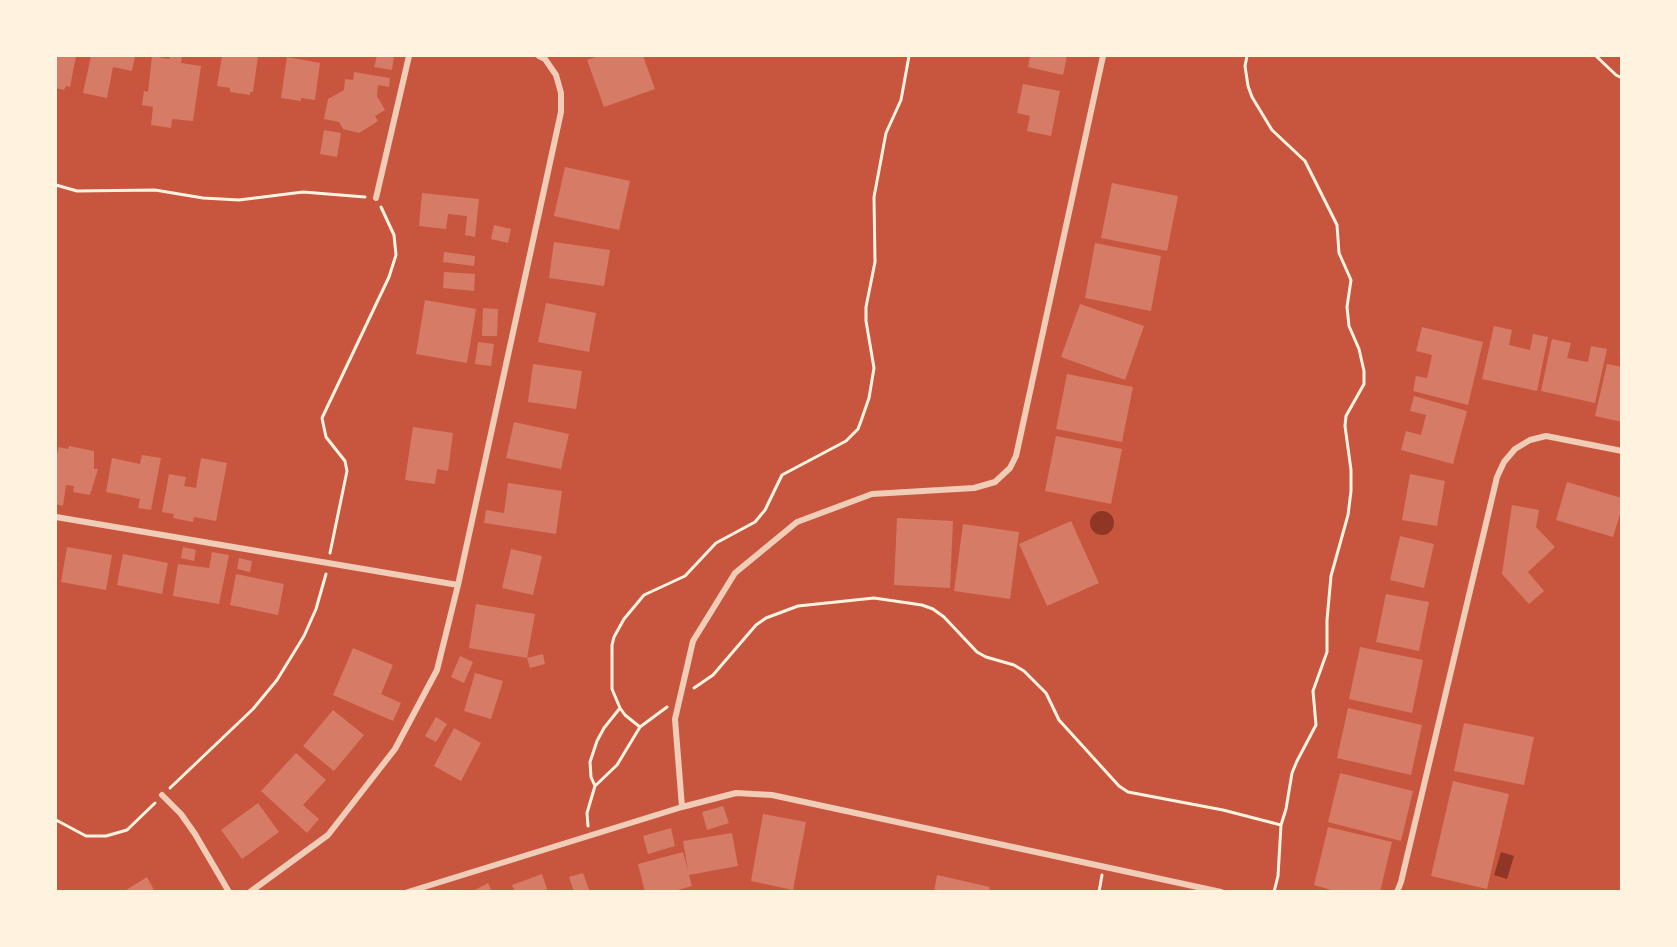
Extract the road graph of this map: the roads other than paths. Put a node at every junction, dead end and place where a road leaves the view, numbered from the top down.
1 (410, 56) edge
2 (539, 56) edge
3 (1103, 56) edge
4 (376, 198) road end
5 (1622, 451) edge
6 (56, 517) edge
7 (458, 585) junction
8 (162, 795) road end
9 (682, 807) junction
10 (229, 891) edge
11 (250, 891) edge
12 (408, 891) edge
13 (1221, 891) edge
14 (1397, 891) edge

1 - 4 street
2 - 7 street
3 - 9 street
5 - 14 street
6 - 7 street
7 - 11 street
8 - 10 street
9 - 12 street
9 - 13 street

